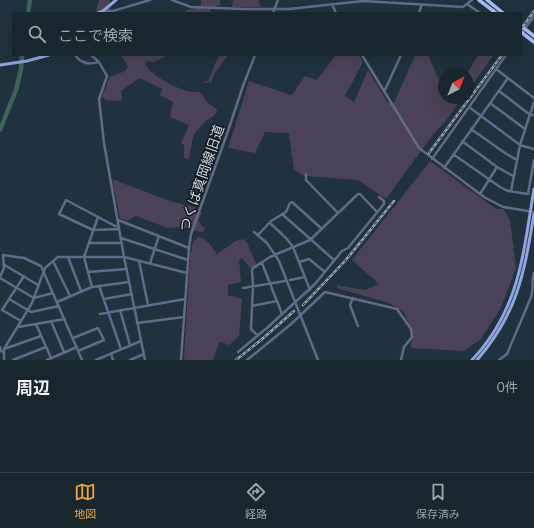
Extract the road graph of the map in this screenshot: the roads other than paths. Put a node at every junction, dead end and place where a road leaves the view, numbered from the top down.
1 (116, 0) edge
2 (150, 0) edge
3 (172, 0) edge
4 (278, 0) edge
5 (472, 0) edge
6 (479, 0) edge
7 (487, 0) edge
8 (332, 4) junction
9 (422, 4) junction
10 (467, 4) junction
11 (274, 10) junction
12 (103, 11) joint
13 (336, 12) edge
14 (419, 12) edge
15 (479, 12) edge
16 (495, 12) edge
17 (502, 12) edge
18 (534, 16) edge
19 (522, 27) edge
20 (522, 32) edge
21 (522, 34) edge
22 (534, 36) edge
23 (534, 42) edge
24 (45, 56) edge
25 (76, 56) edge
26 (92, 56) edge
27 (255, 56) edge
28 (363, 56) edge
29 (401, 56) edge
30 (505, 56) edge
31 (100, 62) junction
32 (0, 65) edge
33 (496, 69) junction
34 (508, 78) junction
35 (385, 91) junction
36 (499, 91) junction
37 (534, 98) edge
38 (534, 102) edge
39 (490, 103) junction
40 (468, 108) junction
41 (529, 114) junction
42 (534, 115) edge
43 (480, 116) junction
44 (471, 129) junction
45 (524, 129) junction
46 (462, 141) junction
47 (520, 145) junction
48 (534, 149) edge
49 (454, 154) junction
50 (432, 158) junction
51 (516, 160) junction
52 (534, 160) edge
53 (497, 167) junction
54 (444, 168) junction
55 (306, 174) dead end
56 (513, 176) junction
57 (489, 180) junction
58 (534, 189) edge
59 (511, 192) junction
60 (480, 194) junction
61 (379, 197) dead end
62 (377, 212) junction
63 (338, 213) junction
64 (533, 213) edge
65 (282, 214) junction
66 (98, 217) junction
67 (118, 220) junction
68 (271, 224) dead end
69 (119, 227) junction
70 (322, 229) junction
71 (94, 230) junction
72 (254, 232) dead end
73 (258, 235) junction
74 (159, 236) junction
75 (121, 238) junction
76 (310, 240) junction
77 (89, 243) junction
78 (122, 243) junction
79 (293, 247) junction
80 (189, 248) junction
81 (155, 250) junction
82 (276, 255) junction
83 (68, 257) junction
84 (84, 257) junction
85 (124, 257) junction
86 (188, 260) junction
87 (334, 260) junction
88 (54, 261) junction
89 (139, 261) junction
90 (299, 262) junction
91 (150, 263) junction
92 (262, 263) junction
93 (3, 264) junction
94 (127, 269) junction
95 (44, 271) junction
96 (88, 272) junction
97 (325, 272) junction
98 (187, 273) junction
99 (534, 273) edge
100 (24, 276) junction
101 (0, 277) edge
102 (305, 277) junction
103 (290, 280) dead end
104 (285, 281) dead end
105 (129, 282) junction
106 (270, 283) junction
107 (38, 285) junction
108 (99, 286) junction
109 (253, 286) junction
110 (92, 287) junction
111 (16, 288) junction
112 (243, 288) dead end
113 (310, 290) junction
114 (81, 292) junction
115 (53, 293) junction
116 (132, 294) junction
117 (70, 296) junction
118 (34, 298) junction
119 (185, 298) junction
120 (353, 298) junction
121 (9, 299) junction
122 (104, 299) junction
123 (277, 301) junction
124 (57, 302) junction
125 (296, 302) junction
126 (148, 305) junction
127 (59, 306) junction
128 (252, 306) junction
129 (134, 308) junction
130 (1, 310) edge
131 (27, 310) junction
132 (120, 310) junction
133 (108, 313) junction
134 (100, 314) dead end
135 (301, 314) junction
136 (282, 315) junction
137 (184, 317) junction
138 (65, 319) junction
139 (21, 321) junction
140 (51, 321) junction
141 (137, 323) junction
142 (36, 324) junction
143 (358, 326) dead end
144 (17, 327) junction
145 (41, 336) junction
146 (258, 336) junction
147 (73, 338) junction
148 (140, 341) junction
149 (130, 345) junction
150 (0, 347) edge
151 (46, 347) junction
152 (77, 347) junction
153 (121, 349) junction
154 (2, 351) edge
155 (78, 351) junction
156 (64, 352) junction
157 (238, 352) dead end
158 (111, 354) junction
159 (144, 354) junction
160 (51, 358) junction
161 (4, 360) edge
162 (14, 360) edge
163 (47, 360) edge
164 (82, 360) edge
165 (96, 360) edge
166 (114, 360) edge
167 (130, 360) edge
168 (145, 360) edge
169 (181, 360) edge
170 (247, 360) edge
171 (318, 360) edge
172 (401, 360) edge
173 (472, 360) edge
174 (477, 360) edge
175 (499, 360) edge

1 - 12 main road
2 - 12 street
3 - 11 street
4 - 11 street
5 - 10 street
6 - 16 highway
7 - 17 highway
8 - 9 street
8 - 11 street
8 - 13 street
9 - 10 street
9 - 14 street
10 - 15 street
18 - 20 street
19 - 22 highway
21 - 23 highway
24 - 32 main road
25 - 31 street
26 - 31 street
27 - 80 street, つくば真岡線旧道
28 - 35 street
29 - 35 street
30 - 33 street
31 - 67 street
33 - 34 street
33 - 40 street
34 - 36 street
34 - 37 street
35 - 50 street
36 - 39 street
36 - 41 street
38 - 41 street
39 - 43 street
39 - 45 street
40 - 43 street
40 - 50 street
41 - 42 street
41 - 45 street
43 - 44 street
43 - 47 street
44 - 46 street
44 - 51 street
45 - 47 street
46 - 49 street
46 - 53 street
47 - 48 street
47 - 51 street
49 - 54 street
49 - 57 street
50 - 54 street
51 - 56 street
52 - 59 street
53 - 56 street
53 - 57 street
54 - 60 street
55 - 63 street
56 - 59 street
57 - 59 street
57 - 60 street
58 - 64 main road
60 - 64 street
61 - 62 street
62 - 63 street
62 - 87 street
63 - 70 street
64 - 173 main road
64 - 174 main road
65 - 70 street
65 - 73 street
65 - 76 street
66 - 69 street
66 - 71 street
66 - 71 street
67 - 69 street
67 - 74 street
68 - 79 street
69 - 71 street
69 - 75 street
70 - 76 street
71 - 77 street
72 - 73 street
73 - 82 street
74 - 80 street
74 - 81 street
75 - 78 street
75 - 81 street
76 - 79 street
76 - 87 street
77 - 78 street
77 - 84 street
78 - 85 street
79 - 82 street
79 - 90 street
80 - 86 street, つくば真岡線旧道
81 - 86 street
81 - 91 street
82 - 92 street
82 - 125 street
83 - 84 street
83 - 88 street
83 - 114 street
84 - 85 street
84 - 96 street
85 - 89 street
85 - 94 street
86 - 98 street, つくば真岡線旧道
87 - 97 street
88 - 95 street
88 - 117 street
89 - 91 street
89 - 126 street
90 - 97 street
90 - 102 street
91 - 98 street
92 - 106 street
92 - 109 street
93 - 95 street
93 - 100 street
93 - 101 street
94 - 96 street
94 - 105 street
95 - 107 street
95 - 115 street
96 - 110 street
97 - 113 street
98 - 119 street, つくば真岡線旧道
99 - 175 street
100 - 107 street
100 - 111 street
101 - 111 street
102 - 103 street
102 - 113 street
104 - 106 street
105 - 108 street
105 - 116 street
106 - 109 street
106 - 123 street
107 - 118 street
108 - 110 street
108 - 122 street
109 - 112 street
109 - 128 street
110 - 114 street
111 - 118 street
111 - 121 street
113 - 125 street
114 - 117 street
115 - 118 street
115 - 124 street
116 - 122 street
116 - 129 street
117 - 124 street
118 - 131 street
119 - 126 street
119 - 137 street, つくば真岡線旧道
120 - 135 street
120 - 143 street
120 - 172 street
121 - 130 street
121 - 131 street
122 - 133 street
123 - 128 street
123 - 136 street
124 - 127 street
125 - 135 street
125 - 136 street
126 - 129 street
127 - 131 street
127 - 138 street
128 - 146 street
129 - 132 street
129 - 141 street
130 - 139 street
131 - 139 street
132 - 133 street
132 - 149 street
133 - 134 street
133 - 153 street
135 - 170 street
135 - 171 street
136 - 146 street
137 - 141 street
137 - 169 street, つくば真岡線旧道
138 - 140 street
138 - 147 street
139 - 144 street
140 - 142 street
140 - 156 street
141 - 148 street
142 - 144 street
142 - 145 street
144 - 154 street
145 - 151 street
145 - 154 street
146 - 157 street
147 - 152 street
147 - 155 street
148 - 149 street
148 - 159 street
149 - 153 street
150 - 154 street
151 - 160 street
151 - 162 street
152 - 155 street
152 - 156 street
153 - 158 street
154 - 161 street
155 - 164 street
156 - 160 street
158 - 165 street
158 - 166 street
159 - 167 street
159 - 168 street
160 - 163 street

